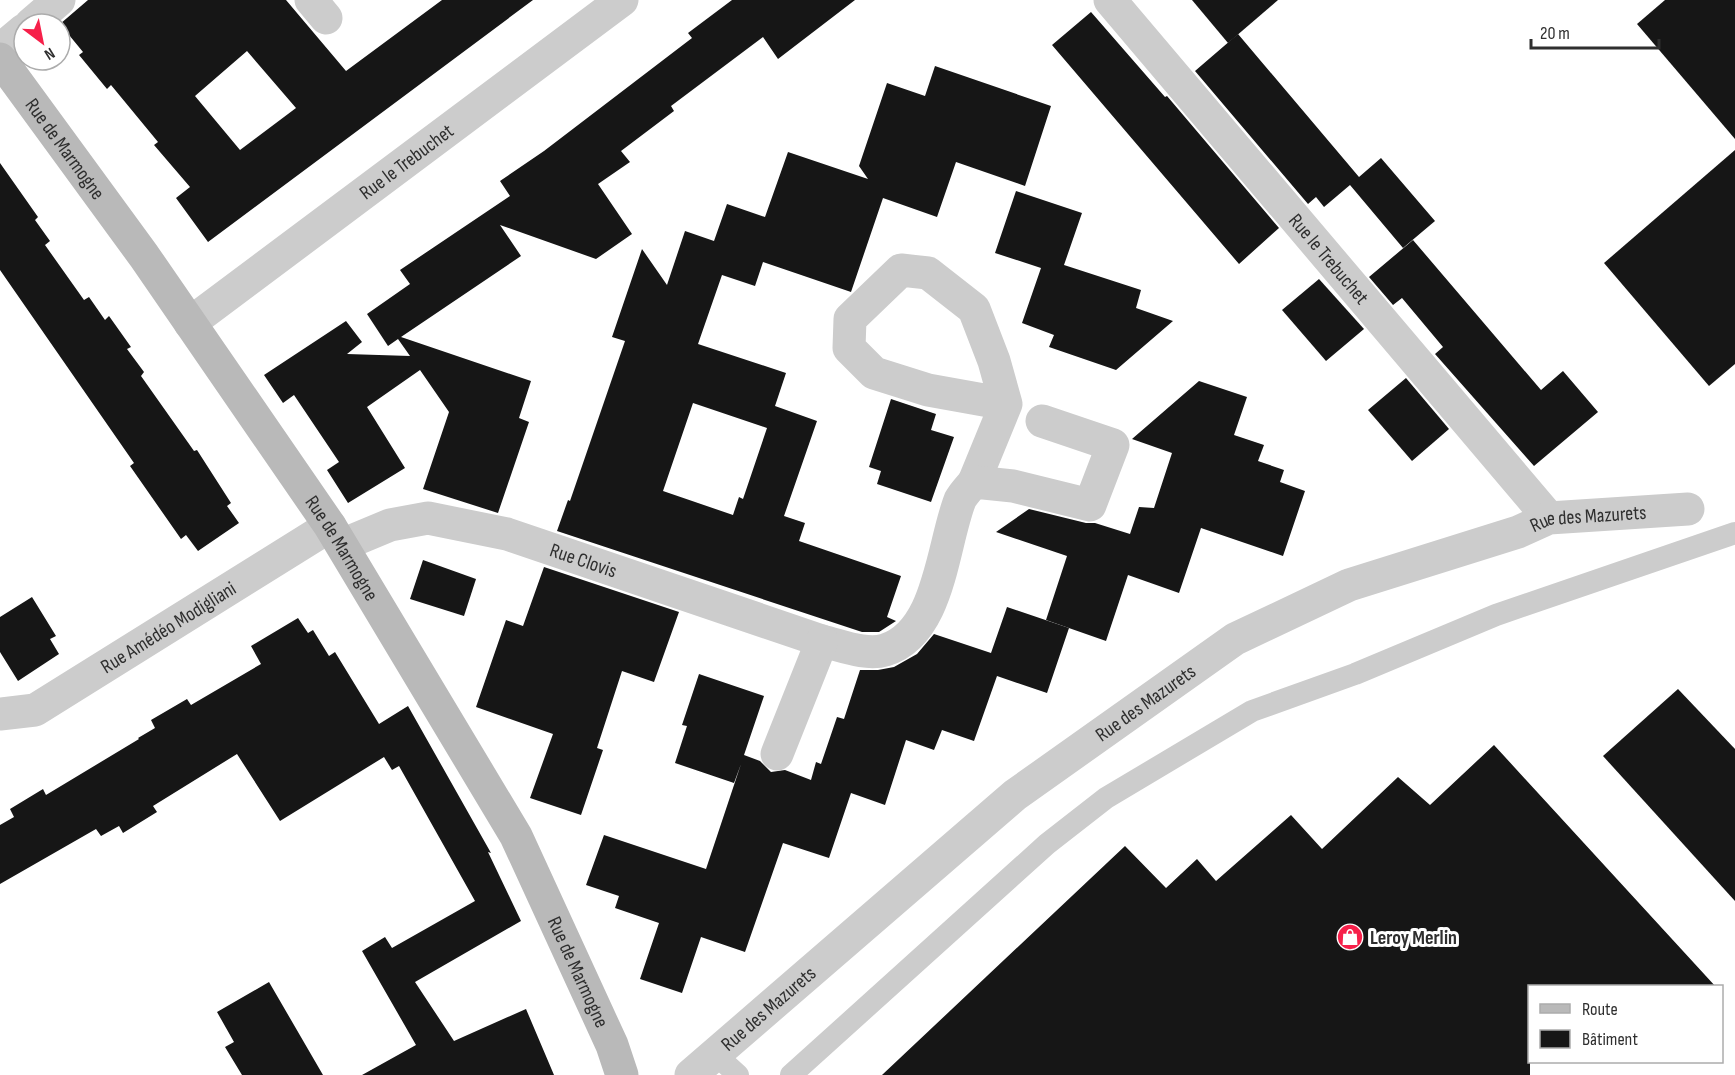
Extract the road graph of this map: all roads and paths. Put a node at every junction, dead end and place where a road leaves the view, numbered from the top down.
1 (59, 0) edge
2 (622, 0) edge
3 (1110, 0) edge
4 (45, 12) edge
5 (12, 47) edge
6 (2, 62) edge
7 (190, 323) junction
8 (1006, 404) junction
9 (1042, 421) dead end
10 (968, 490) junction
11 (1688, 509) dead end
12 (1550, 518) junction
13 (1735, 533) edge
14 (336, 536) junction
15 (822, 641) junction
16 (0, 714) edge
17 (777, 754) dead end
18 (703, 1064) edge
19 (622, 1075) edge
20 (738, 1075) edge
21 (791, 1075) edge

1 - 4 street
2 - 7 street, Rue le Trebuchet
3 - 12 street, Rue le Trebuchet
5 - 6 street
6 - 7 street, Rue de Marmogne
7 - 14 street, Rue de Marmogne
8 - 8 street
8 - 10 street, Rue Clovis
9 - 10 street
10 - 15 street, Rue Clovis
11 - 12 street, Rue des Mazurets
12 - 18 street, Rue des Mazurets
13 - 21 lane
14 - 15 street, Rue Clovis
14 - 16 street, Rue Amédéo Modigliani
14 - 19 street, Rue de Marmogne
15 - 17 street
18 - 20 lane

